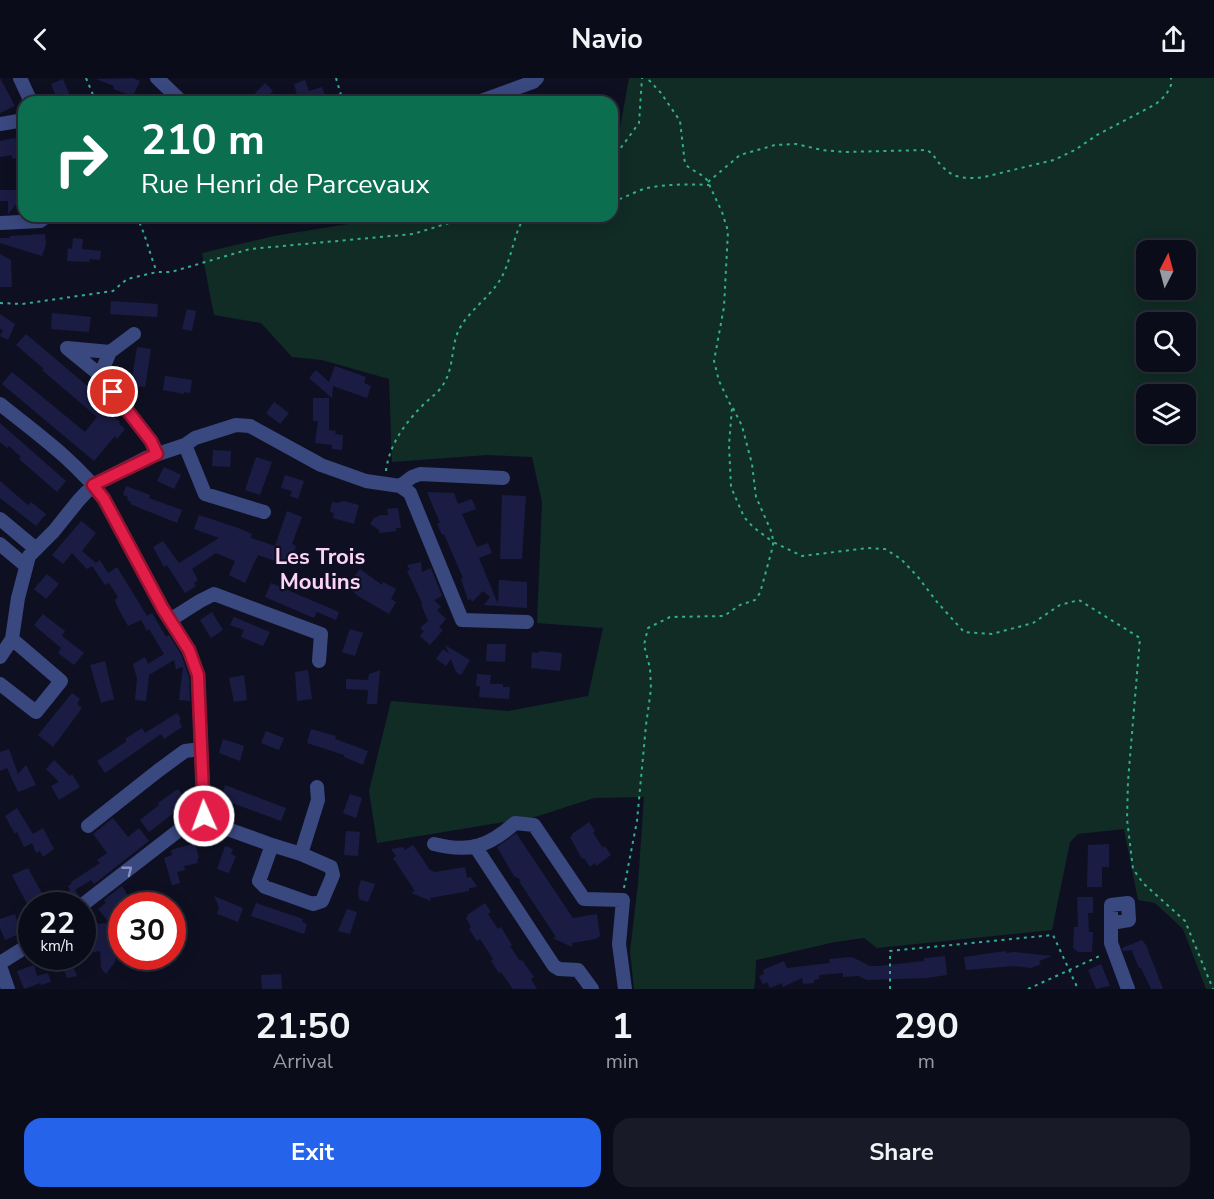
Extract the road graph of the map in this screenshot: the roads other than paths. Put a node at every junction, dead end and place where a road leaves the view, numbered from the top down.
1 (20, 78) edge
2 (156, 78) edge
3 (537, 78) edge
4 (28, 96) edge
5 (176, 96) edge
6 (494, 96) edge
7 (18, 121) edge
8 (0, 124) edge
9 (20, 222) edge
10 (0, 223) edge
11 (134, 334) dead end
12 (110, 352) junction
13 (100, 375) junction
14 (0, 404) edge
15 (185, 445) junction
16 (157, 454) junction
17 (503, 478) dead end
18 (93, 485) junction
19 (400, 486) junction
20 (264, 512) dead end
21 (0, 519) edge
22 (0, 544) edge
23 (36, 549) junction
24 (26, 566) junction
25 (171, 621) junction
26 (527, 622) dead end
27 (12, 639) junction
28 (0, 657) edge
29 (319, 661) dead end
30 (0, 684) edge
31 (201, 749) junction
32 (316, 787) dead end
33 (204, 816) junction
34 (88, 826) dead end
35 (434, 844) dead end
36 (272, 845) junction
37 (476, 846) junction
38 (301, 854) junction
39 (96, 894) edge
40 (1111, 923) dead end
41 (18, 952) edge
42 (0, 964) edge
43 (8, 989) edge
44 (592, 989) edge
45 (625, 989) edge
46 (1128, 989) edge

1 - 4 street
2 - 5 street
3 - 6 street
7 - 8 street
9 - 10 street
11 - 12 street
12 - 13 street
12 - 13 street
13 - 16 street
14 - 18 street
15 - 16 street
15 - 19 street
15 - 20 street
16 - 18 street
17 - 19 street
18 - 23 street
18 - 25 street
19 - 26 street
21 - 23 street
22 - 24 street
23 - 24 street
24 - 27 street
25 - 29 street
25 - 31 street
27 - 28 street
27 - 30 street
31 - 33 street
31 - 34 street
32 - 38 street
33 - 36 street
39 -> 33 street
35 - 37 street
36 - 38 street
36 - 38 street
37 - 44 street
37 - 45 street
40 - 46 street
41 - 42 street
42 - 43 street

